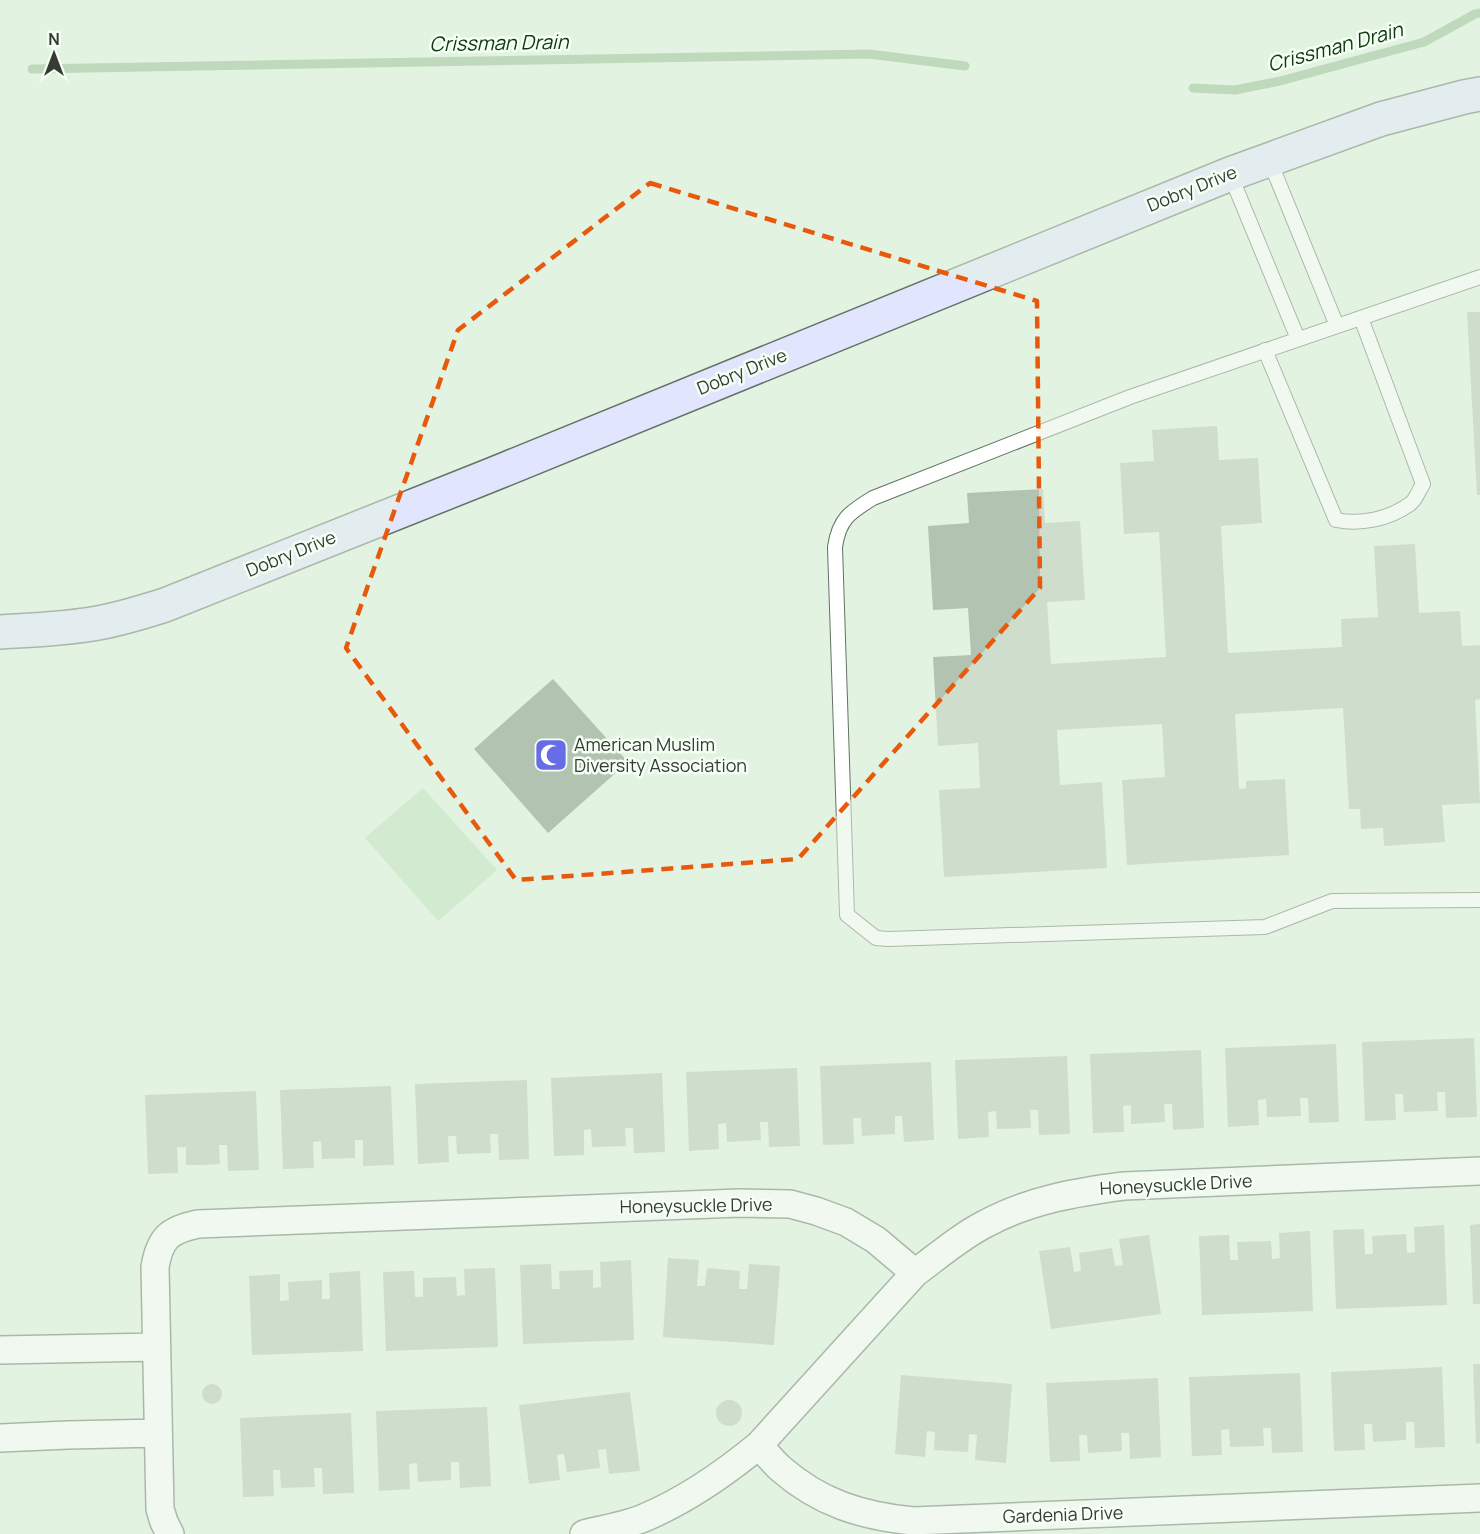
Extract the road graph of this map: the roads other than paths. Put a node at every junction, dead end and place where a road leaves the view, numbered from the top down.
1 (1480, 94) edge
2 (1269, 159) junction
3 (1230, 174) junction
4 (1480, 277) edge
5 (1360, 318) junction
6 (1337, 326) junction
7 (1298, 339) junction
8 (1265, 350) junction
9 (0, 632) edge
10 (1480, 900) edge
11 (1480, 1170) edge
12 (915, 1274) junction
13 (156, 1347) junction
14 (0, 1350) edge
15 (158, 1432) junction
16 (0, 1438) edge
17 (759, 1445) junction
18 (1480, 1498) edge
19 (170, 1534) edge
20 (584, 1534) edge

1 - 2 street, Dobry Drive
2 - 3 street, Dobry Drive
2 - 6 lane
3 - 7 lane
3 - 9 street, Dobry Drive
4 - 5 lane
5 - 6 lane
5 - 8 lane
6 - 7 lane
7 - 8 lane
8 - 10 lane
11 - 12 street, Honeysuckle Drive
12 - 13 street, Honeysuckle Drive
12 - 17 street
13 - 14 street
13 - 15 street, Honeysuckle Drive
15 - 16 street
15 - 19 street
17 - 18 street, Gardenia Drive
17 - 20 street

